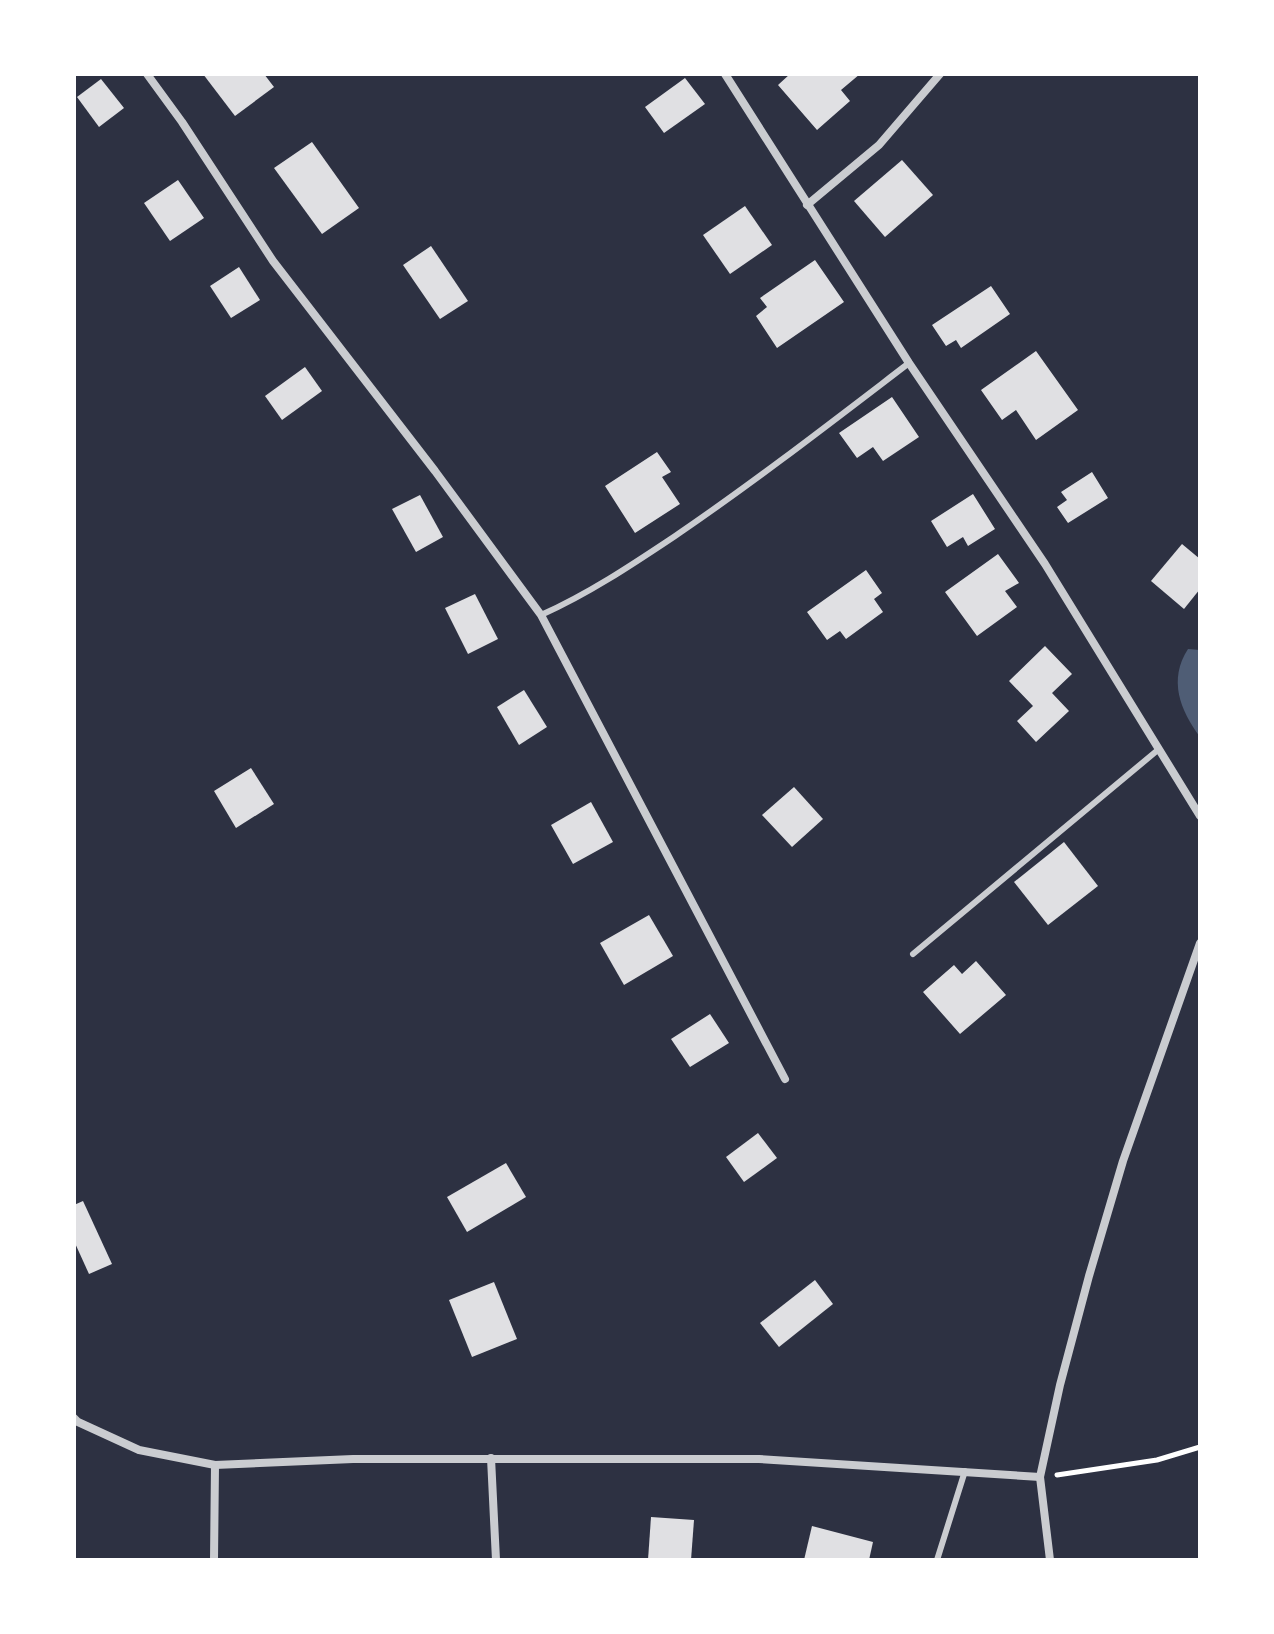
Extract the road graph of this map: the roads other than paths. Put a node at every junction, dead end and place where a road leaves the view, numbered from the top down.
1 (147, 74) edge
2 (725, 74) edge
3 (940, 74) edge
4 (807, 205) junction
5 (909, 363) junction
6 (541, 615) junction
7 (1159, 749) junction
8 (1200, 816) edge
9 (1200, 943) edge
10 (913, 954) dead end
11 (785, 1079) dead end
12 (74, 1418) edge
13 (491, 1458) junction
14 (215, 1465) junction
15 (965, 1471) junction
16 (1040, 1477) junction
17 (214, 1560) edge
18 (496, 1560) edge
19 (937, 1560) edge
20 (1050, 1560) edge

1 - 6 street
2 - 4 street
3 - 4 street
4 - 5 street
5 - 6 lane
5 - 7 street
6 - 11 street
7 - 8 street
7 - 10 lane
9 - 16 street
12 - 14 street
13 - 14 street
13 - 15 street
13 - 18 street
14 - 17 street
15 - 16 street
15 - 19 lane
16 - 20 street

